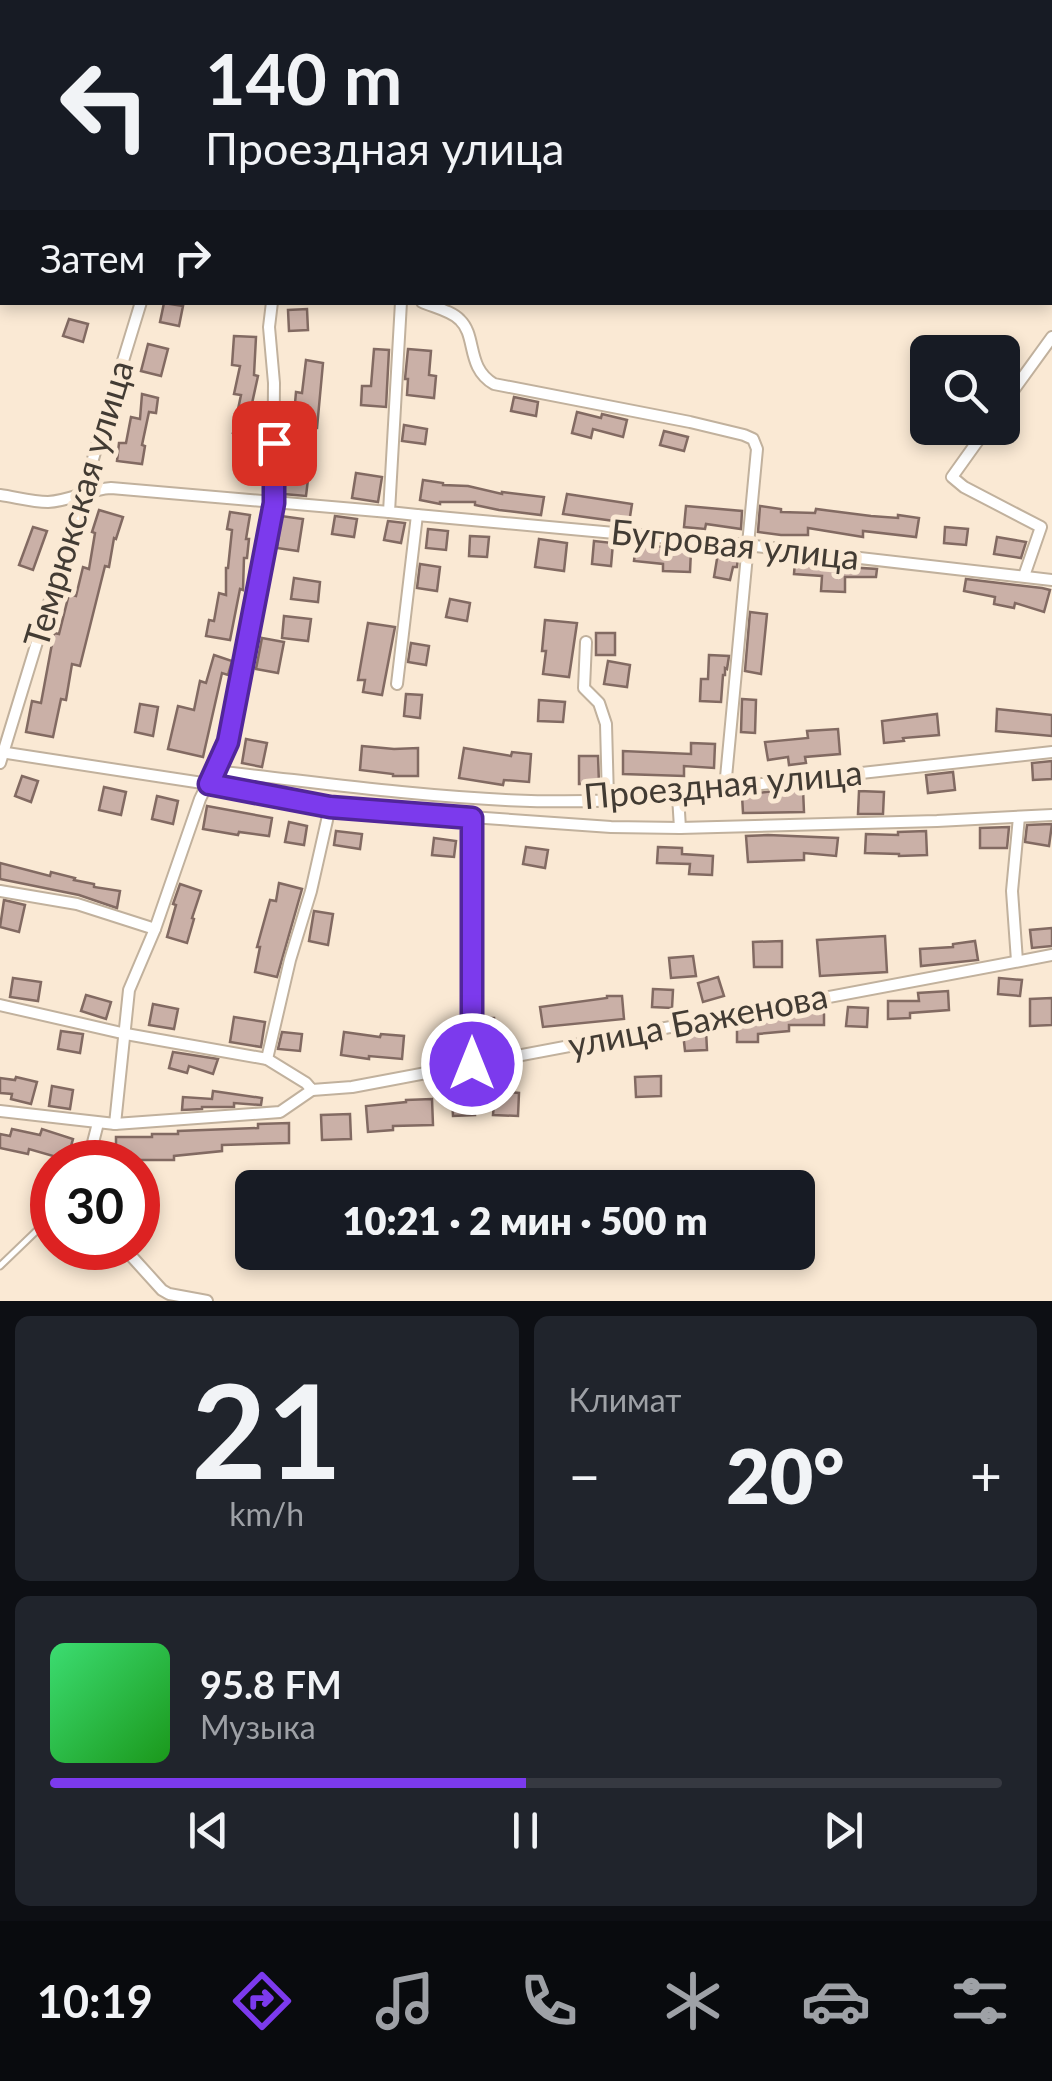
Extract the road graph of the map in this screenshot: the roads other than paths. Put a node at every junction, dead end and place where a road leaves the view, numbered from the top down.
1 (140, 305) edge
2 (272, 305) edge
3 (401, 305) edge
4 (429, 305) edge
5 (1052, 337) edge
6 (1020, 381) edge
7 (975, 445) edge
8 (0, 495) edge
9 (80, 495) junction
10 (274, 503) junction
11 (389, 512) junction
12 (417, 515) junction
13 (746, 544) junction
14 (1024, 576) junction
15 (1052, 580) edge
16 (586, 642) dead end
17 (398, 684) dead end
18 (1052, 752) edge
19 (1, 756) edge
20 (214, 771) junction
21 (209, 784) junction
22 (725, 788) junction
23 (678, 796) junction
24 (608, 799) junction
25 (330, 807) junction
26 (1052, 815) edge
27 (1019, 817) junction
28 (472, 818) junction
29 (680, 828) junction
30 (0, 891) edge
31 (154, 929) junction
32 (1052, 954) edge
33 (1018, 961) junction
34 (0, 1005) edge
35 (126, 1034) junction
36 (267, 1059) junction
37 (472, 1064) junction
38 (312, 1090) junction
39 (0, 1112) edge
40 (98, 1124) junction
41 (115, 1124) junction
42 (94, 1140) edge
43 (30, 1237) edge
44 (0, 1266) edge
45 (144, 1270) edge
46 (206, 1301) edge

1 - 9 street, Темрюкская улица
2 - 10 street
3 - 11 street
4 - 13 street
5 - 6 street
7 - 14 street
8 - 9 street
9 - 10 street
9 - 19 street, Темрюкская улица
10 - 11 street
10 - 20 street
11 - 12 street, Бугровая улица
12 - 13 street, Бугровая улица
12 - 17 street
13 - 14 street, Бугровая улица
13 - 22 street
14 - 15 street, Бугровая улица
16 - 24 street
18 - 22 street, Проездная улица
19 - 21 street, Проездная улица
20 - 21 street
20 - 24 street, Проездная улица
21 - 25 street, Проездная улица
21 - 31 street
22 - 23 street, Проездная улица
23 - 24 street, Проездная улица
23 - 29 street
25 - 28 street, Проездная улица
25 - 36 street
26 - 27 street, Проездная улица
27 - 29 street, Проездная улица
27 - 33 street
28 - 29 street, Проездная улица
28 - 37 street
30 - 31 street
31 - 35 street
32 - 33 street, улица Баженова
33 - 37 street, улица Баженова
34 - 35 street
35 - 36 street
35 - 41 street
36 - 38 street
37 - 38 street, улица Баженова
38 - 41 street
39 - 40 street
40 - 41 street
40 - 42 street
43 - 44 lane
45 - 46 street

